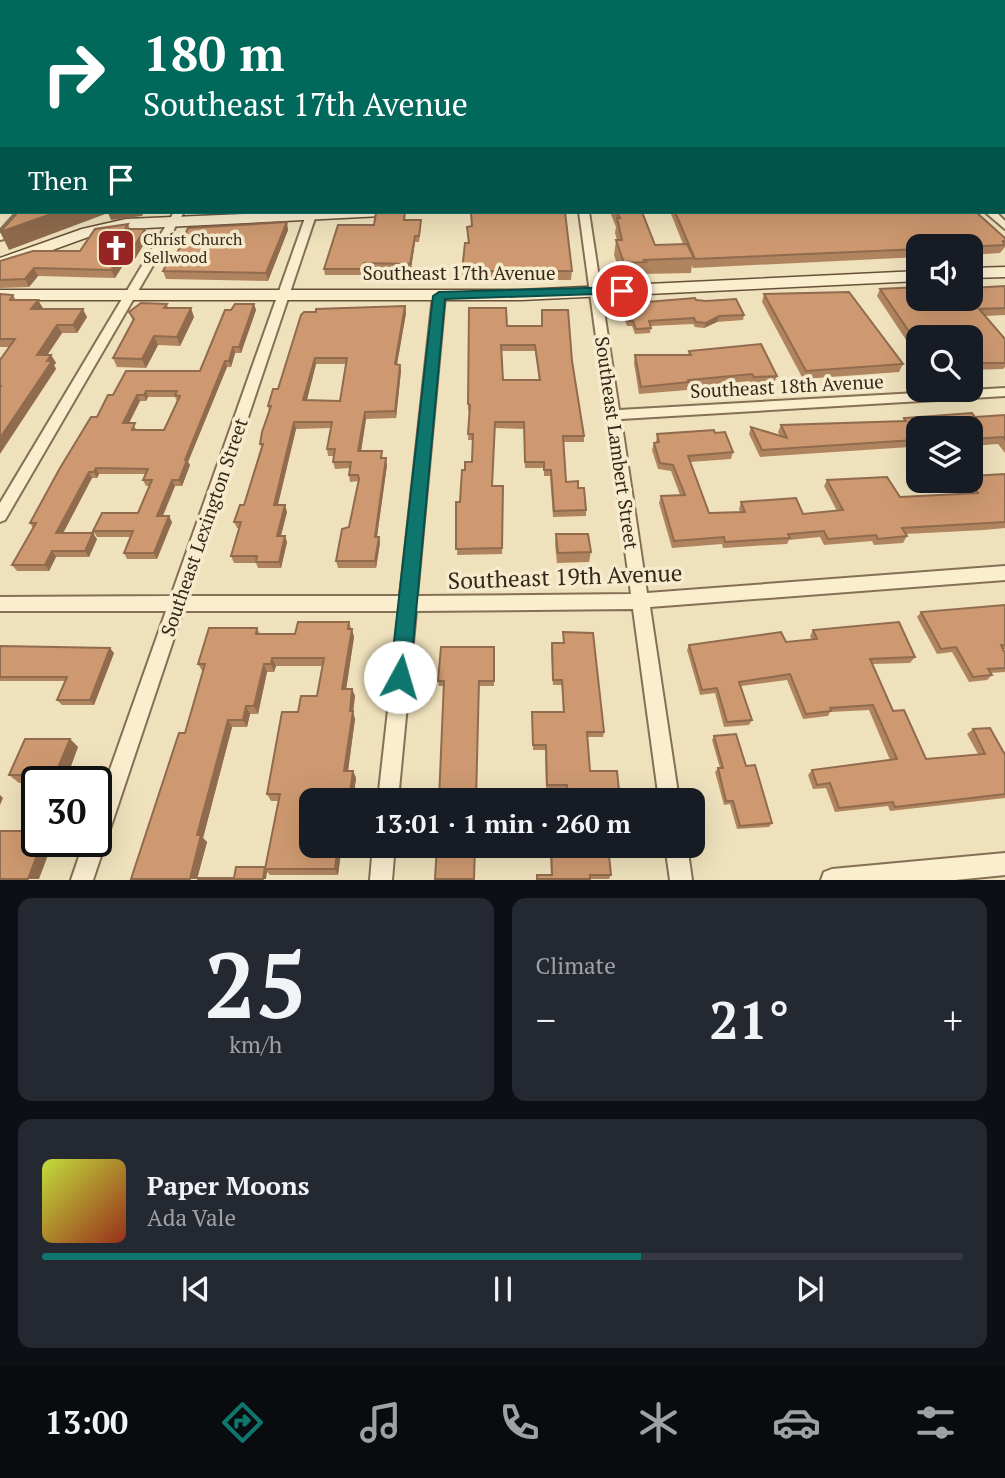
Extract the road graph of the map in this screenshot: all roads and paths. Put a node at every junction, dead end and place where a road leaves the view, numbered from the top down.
1 (20, 214) edge
2 (324, 214) edge
3 (584, 214) edge
4 (992, 214) edge
5 (311, 215) junction
6 (176, 217) edge
7 (1005, 226) edge
8 (0, 237) edge
9 (0, 264) edge
10 (1005, 272) edge
11 (983, 273) edge
12 (906, 277) edge
13 (595, 292) junction
14 (0, 295) edge
15 (285, 295) junction
16 (130, 296) junction
17 (439, 296) junction
18 (1005, 392) edge
19 (613, 415) junction
20 (0, 516) edge
21 (1005, 573) edge
22 (640, 600) junction
23 (0, 604) edge
24 (178, 604) junction
25 (407, 604) junction
26 (389, 788) edge
27 (667, 788) edge
28 (112, 795) edge
29 (90, 857) edge
30 (383, 858) edge
31 (678, 858) edge
32 (1005, 864) edge
33 (82, 880) edge
34 (381, 880) edge
35 (681, 880) edge
36 (832, 880) edge

1 - 8 street
2 - 5 street
3 - 13 street, Southeast Lambert Street
4 - 7 street
5 - 6 street
5 - 15 street, Southeast Lexington Street
6 - 9 street
6 - 16 street
10 - 11 street
12 - 13 street, Southeast 17th Avenue
13 - 17 street, Southeast 17th Avenue
13 - 19 street, Southeast Lambert Street
14 - 16 street, Southeast 17th Avenue
15 - 16 street, Southeast 17th Avenue
15 - 17 street, Southeast 17th Avenue
15 - 24 street, Southeast Lexington Street
16 - 20 street
17 - 25 street
18 - 19 street, Southeast 18th Avenue
19 - 22 street, Southeast Lambert Street
21 - 22 street, Southeast 19th Avenue
22 - 25 street, Southeast 19th Avenue
22 - 27 street, Southeast Lambert Street
23 - 24 street, Southeast 19th Avenue
24 - 25 street, Southeast 19th Avenue
24 - 28 street, Southeast Lexington Street
25 - 26 street
29 - 33 street, Southeast Lexington Street
30 - 34 street
31 - 35 street
32 - 36 street

